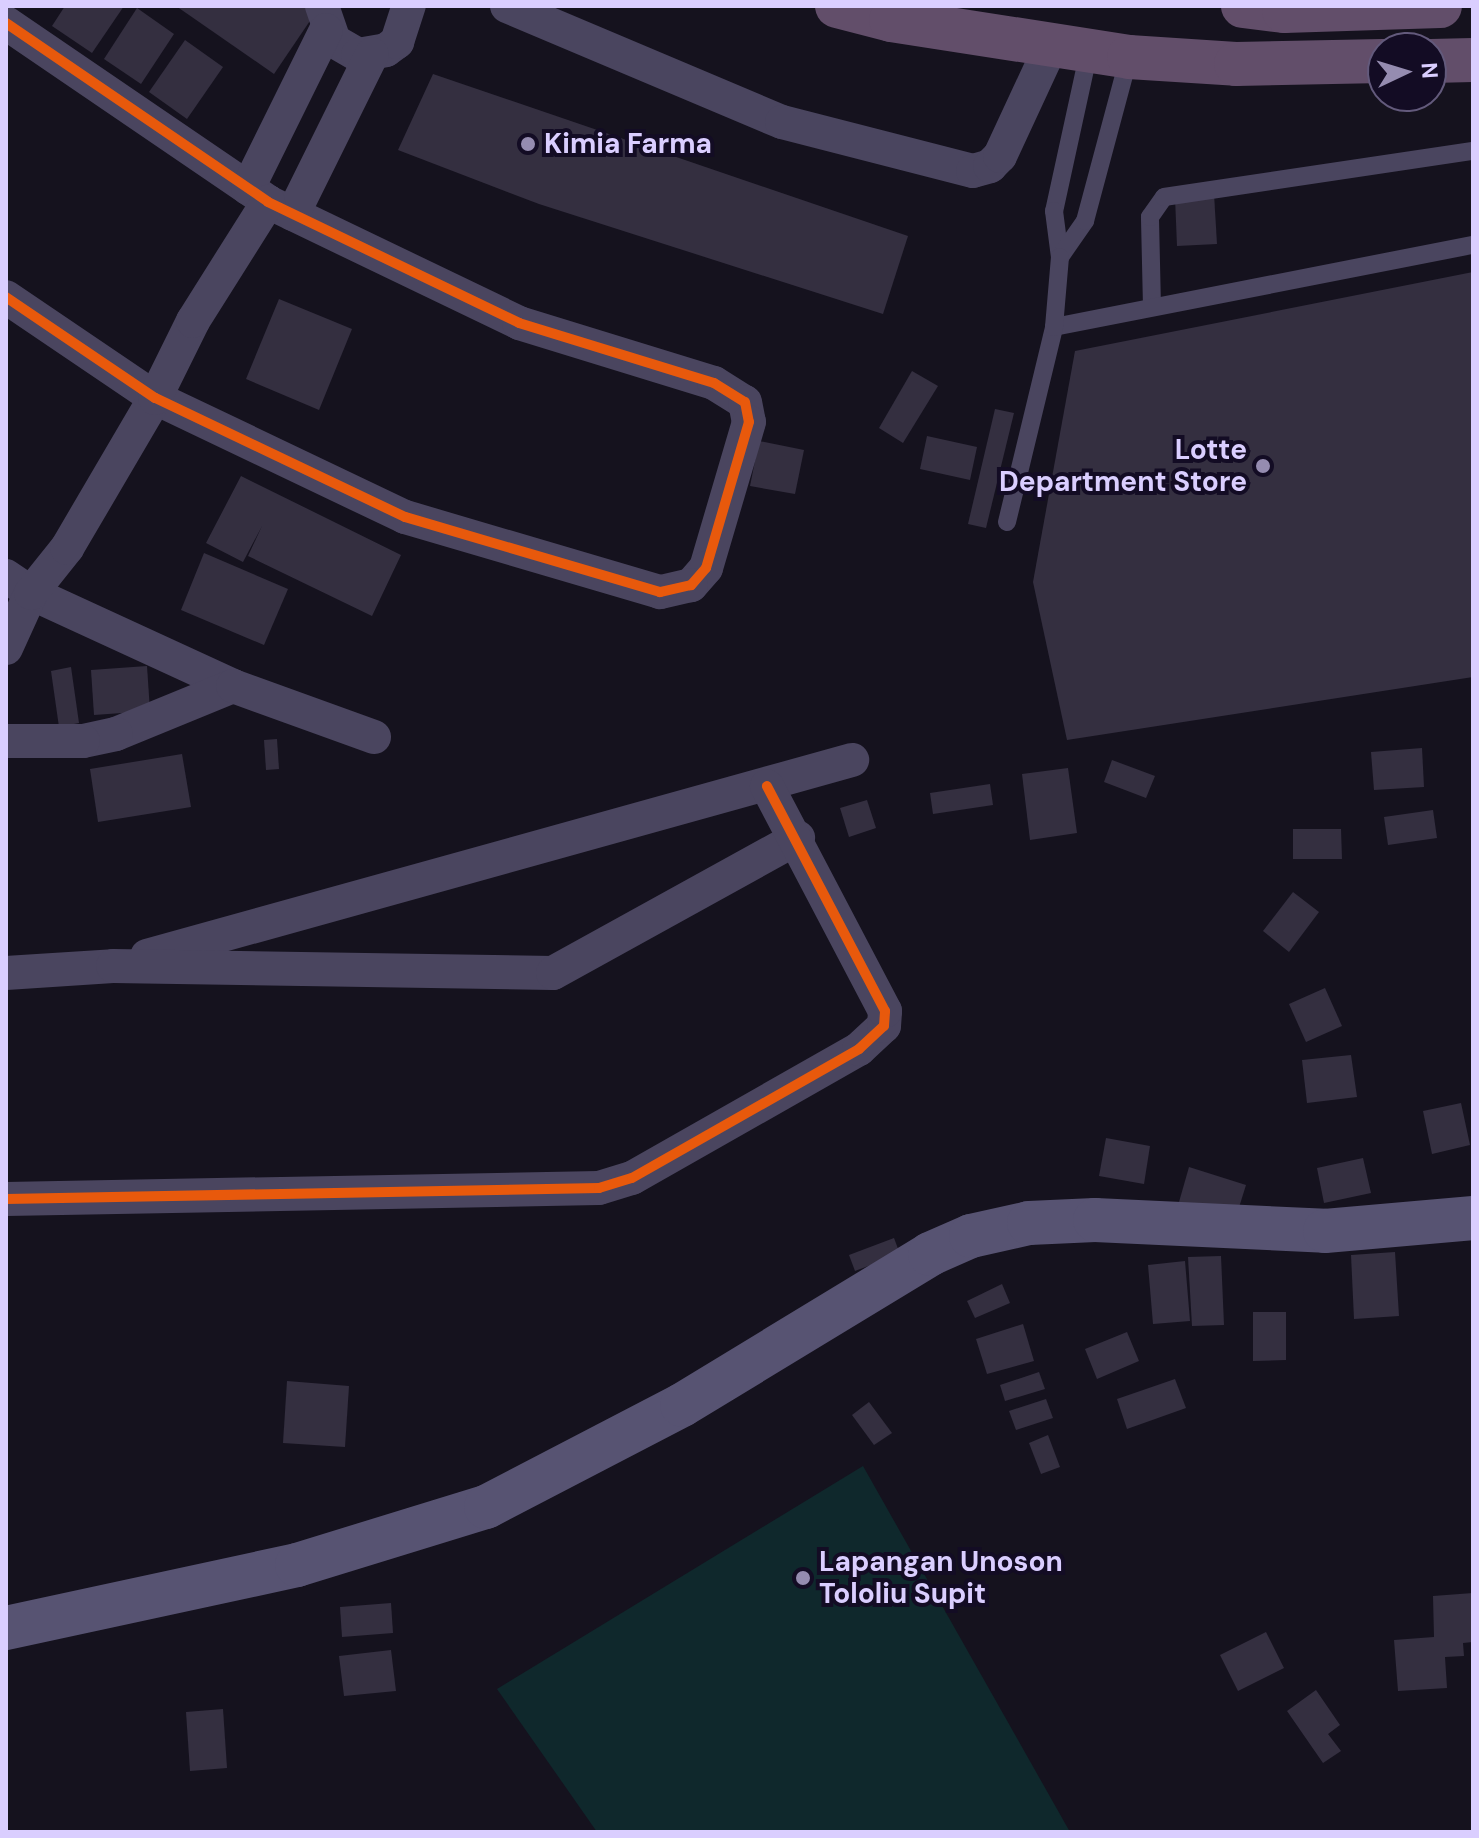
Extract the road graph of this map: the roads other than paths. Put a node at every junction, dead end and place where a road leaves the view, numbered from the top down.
1 (409, 6) edge
2 (507, 6) edge
3 (837, 6) edge
4 (1243, 6) edge
5 (1440, 6) edge
6 (324, 18) edge
7 (6, 23) edge
8 (1090, 51) junction
9 (372, 54) junction
10 (1473, 60) edge
11 (1367, 61) edge
12 (1447, 61) edge
13 (1473, 151) edge
14 (270, 201) junction
15 (1473, 245) edge
16 (1060, 257) junction
17 (6, 297) edge
18 (1152, 307) junction
19 (1054, 327) junction
20 (155, 398) junction
21 (1007, 522) dead end
22 (19, 585) edge
23 (6, 648) edge
24 (233, 686) junction
25 (374, 737) dead end
26 (6, 741) edge
27 (852, 760) dead end
28 (767, 786) junction
29 (798, 838) junction
30 (113, 966) junction
31 (6, 973) edge
32 (6, 1199) edge
33 (1473, 1218) edge
34 (6, 1628) edge

1 - 9 street
2 - 8 street
3 - 8 highway
4 - 5 highway
6 - 9 street
6 - 14 street
7 - 14 street
8 - 11 highway
8 - 16 lane
8 - 16 lane
9 - 14 street
10 - 12 highway
13 - 18 lane
14 - 20 street
14 - 20 street
15 - 18 lane
16 - 19 lane
17 - 20 street
18 - 19 lane
19 - 21 lane
20 - 22 street
22 - 23 street
22 - 24 street
24 - 25 street
24 - 26 street
27 - 28 street
28 - 29 street
28 - 30 street
29 - 30 street
29 - 32 street
30 - 31 street
33 - 34 main road

